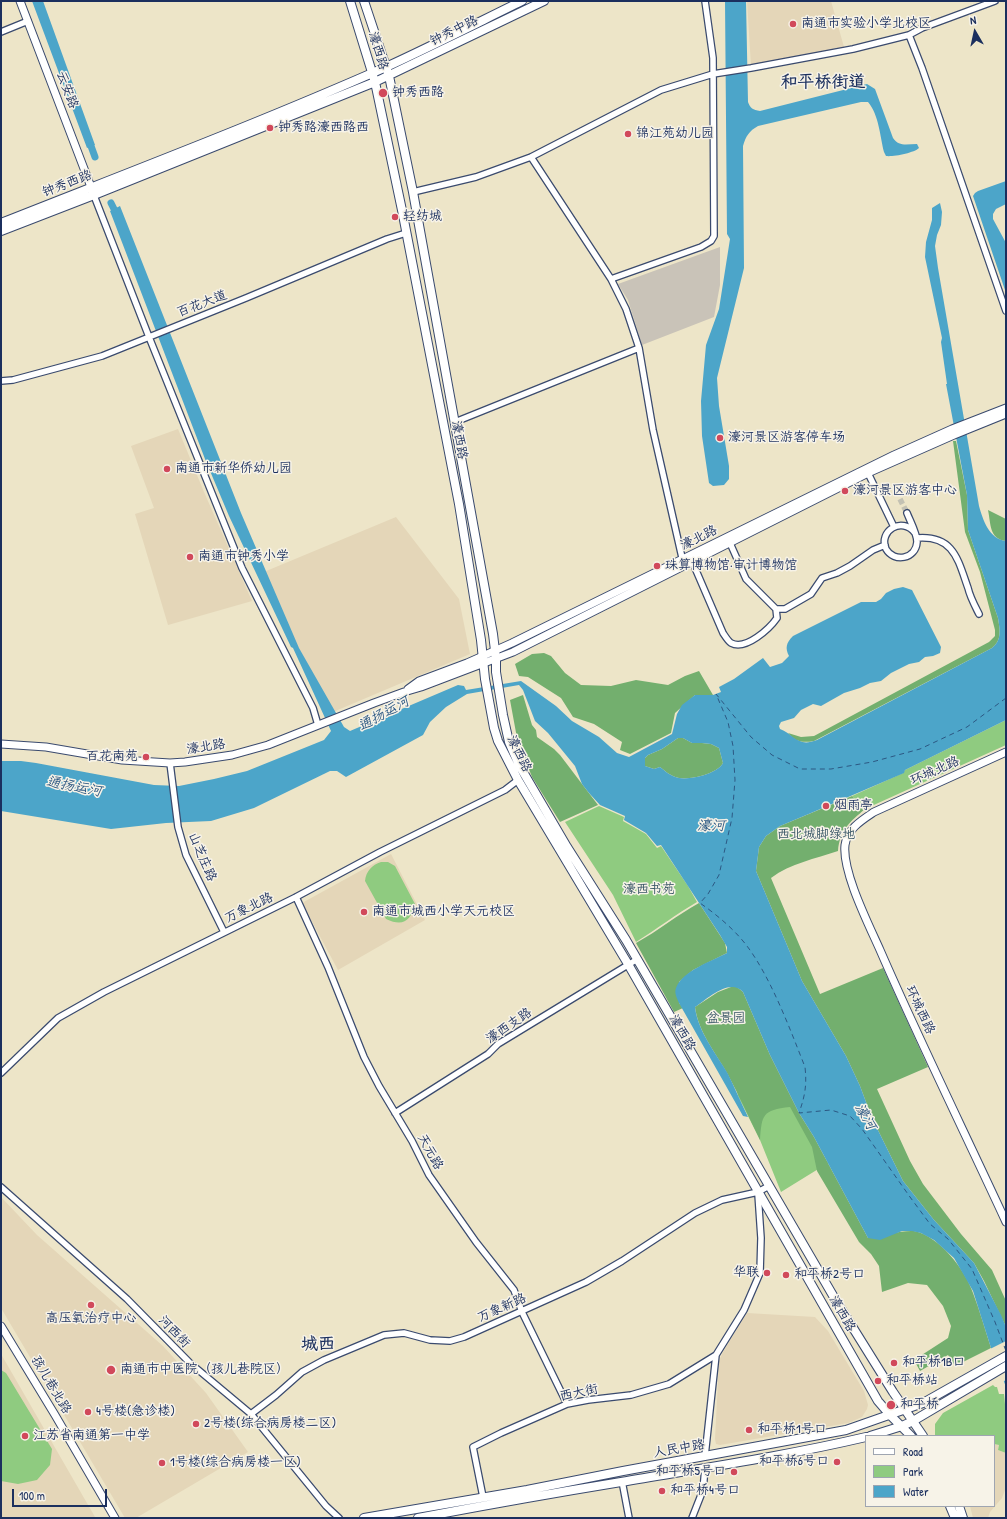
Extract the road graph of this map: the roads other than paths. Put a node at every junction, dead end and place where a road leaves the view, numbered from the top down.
1 (20, 1) edge
2 (350, 1) edge
3 (364, 1) edge
4 (522, 1) edge
5 (544, 1) edge
6 (705, 1) edge
7 (995, 1) edge
8 (28, 21) junction
9 (1, 32) edge
10 (909, 35) junction
11 (386, 67) junction
12 (372, 72) junction
13 (712, 74) junction
14 (389, 76) junction
15 (375, 82) junction
16 (531, 157) junction
17 (92, 191) junction
18 (413, 192) junction
19 (1, 223) edge
20 (1, 231) edge
21 (406, 233) junction
22 (611, 279) junction
23 (1006, 311) edge
24 (151, 336) junction
25 (639, 348) junction
26 (1, 381) edge
27 (1006, 408) edge
28 (1006, 414) edge
29 (455, 422) junction
30 (967, 426) junction
31 (953, 432) junction
32 (868, 474) junction
33 (907, 513) tunnel mouth
34 (894, 527) junction
35 (916, 536) junction
36 (730, 543) junction
37 (885, 545) junction
38 (692, 561) junction
39 (683, 562) junction
40 (776, 609) junction
41 (979, 614) dead end
42 (495, 650) junction
43 (496, 659) junction
44 (483, 660) junction
45 (320, 724) junction
46 (1, 744) edge
47 (1006, 752) edge
48 (170, 763) junction
49 (518, 780) junction
50 (874, 812) joint
51 (296, 897) junction
52 (224, 932) junction
53 (636, 960) junction
54 (628, 964) junction
55 (1, 1073) edge
56 (395, 1113) junction
57 (769, 1186) junction
58 (1, 1187) edge
59 (758, 1192) junction
60 (1006, 1222) edge
61 (522, 1312) junction
62 (1, 1326) edge
63 (3, 1336) edge
64 (716, 1355) junction
65 (1006, 1356) edge
66 (1006, 1366) edge
67 (987, 1371) junction
68 (567, 1404) junction
69 (905, 1410) junction
70 (251, 1414) junction
71 (890, 1415) junction
72 (913, 1421) junction
73 (902, 1426) junction
74 (873, 1435) edge
75 (910, 1435) edge
76 (922, 1435) edge
77 (865, 1437) edge
78 (705, 1456) junction
79 (705, 1468) junction
80 (622, 1482) junction
81 (483, 1497) junction
82 (950, 1507) edge
83 (959, 1507) edge
84 (115, 1518) edge
85 (339, 1518) edge
86 (364, 1518) edge
87 (418, 1518) edge
88 (628, 1518) edge
89 (692, 1518) edge
90 (955, 1518) edge
91 (963, 1518) edge

1 - 8 street, 云安路
2 - 12 main road, 濠西路
3 - 11 main road, 濠西路
4 - 11 main road, 钟秀中路
5 - 14 main road, 钟秀中路
6 - 13 street
7 - 10 street
8 - 9 street
8 - 17 street, 云安路
10 - 13 street
10 - 23 street
11 - 12 main road, 钟秀西路
11 - 14 main road, 濠西路
12 - 15 main road, 濠西路
12 - 17 main road, 钟秀西路
13 - 16 street
13 - 22 street
14 - 15 main road, 钟秀中路
14 - 18 main road, 濠西路
15 - 17 main road, 钟秀西路
15 - 21 main road, 濠西路
16 - 18 street
16 - 22 street
17 - 19 main road, 钟秀西路
17 - 20 main road, 钟秀西路
17 - 24 street
18 - 29 main road, 濠西路
21 - 24 street, 百花大道
21 - 44 main road, 濠西路
22 - 25 street
24 - 26 street, 百花大道
24 - 45 street
25 - 29 street
25 - 39 street
27 - 30 street, 濠北路
28 - 30 street, 濠北路
29 - 42 main road, 濠西路
30 - 31 street, 濠北路
31 - 32 street, 濠北路
31 - 39 street, 濠北路
32 - 34 street
32 - 36 street, 濠北路
33 - 35 street
34 - 35 street
34 - 37 street
35 - 37 street
35 - 41 street
36 - 38 street, 濠北路
36 - 40 street
37 - 40 street
38 - 39 street, 濠北路
38 - 40 street
39 - 42 street, 濠北路
39 - 43 street, 濠北路
42 - 43 main road, 濠西路
42 - 44 street, 濠北路
43 - 44 street, 濠北路
43 - 53 main road, 濠西路
44 - 45 street, 濠北路
44 - 49 main road, 濠西路
45 - 48 street, 濠北路
46 - 48 street, 濠北路
47 - 50 street, 环城北路
48 - 52 street, 山芝庄路
49 - 51 street, 万象北路
49 - 54 main road, 濠西路
50 - 60 street, 环城西路
51 - 52 street, 万象北路
51 - 56 street, 天元路
52 - 55 street, 万象北路
53 - 54 street, 濠西支路
53 - 57 main road, 濠西路
54 - 56 street, 濠西支路
54 - 59 main road, 濠西路
56 - 61 street, 天元路
57 - 59 street, 万象新路
57 - 69 main road, 濠西路
58 - 70 street, 河西街
59 - 61 street, 万象新路
59 - 64 street
59 - 71 main road, 濠西路
61 - 68 street, 天元路
61 - 70 street, 万象新路
62 - 63 street, 孩儿巷北路
63 - 84 street, 孩儿巷北路
64 - 68 street, 西大街
64 - 78 street
65 - 67 main road
66 - 67 main road
67 - 69 main road, 人民中路
67 - 72 main road
68 - 81 street, 西大街
69 - 71 main road, 人民中路
69 - 72 main road, 濠西路
70 - 85 street, 河西街
71 - 73 main road, 濠西路
71 - 78 main road, 人民中路
72 - 73 main road
72 - 76 main road, 濠西路
73 - 74 main road
73 - 75 main road, 濠西路
77 - 79 main road, 人民中路
78 - 81 main road, 人民中路
79 - 80 main road, 人民中路
79 - 89 street
80 - 87 main road, 人民中路
80 - 88 street
81 - 86 main road, 人民中路
82 - 90 main road
83 - 91 main road

